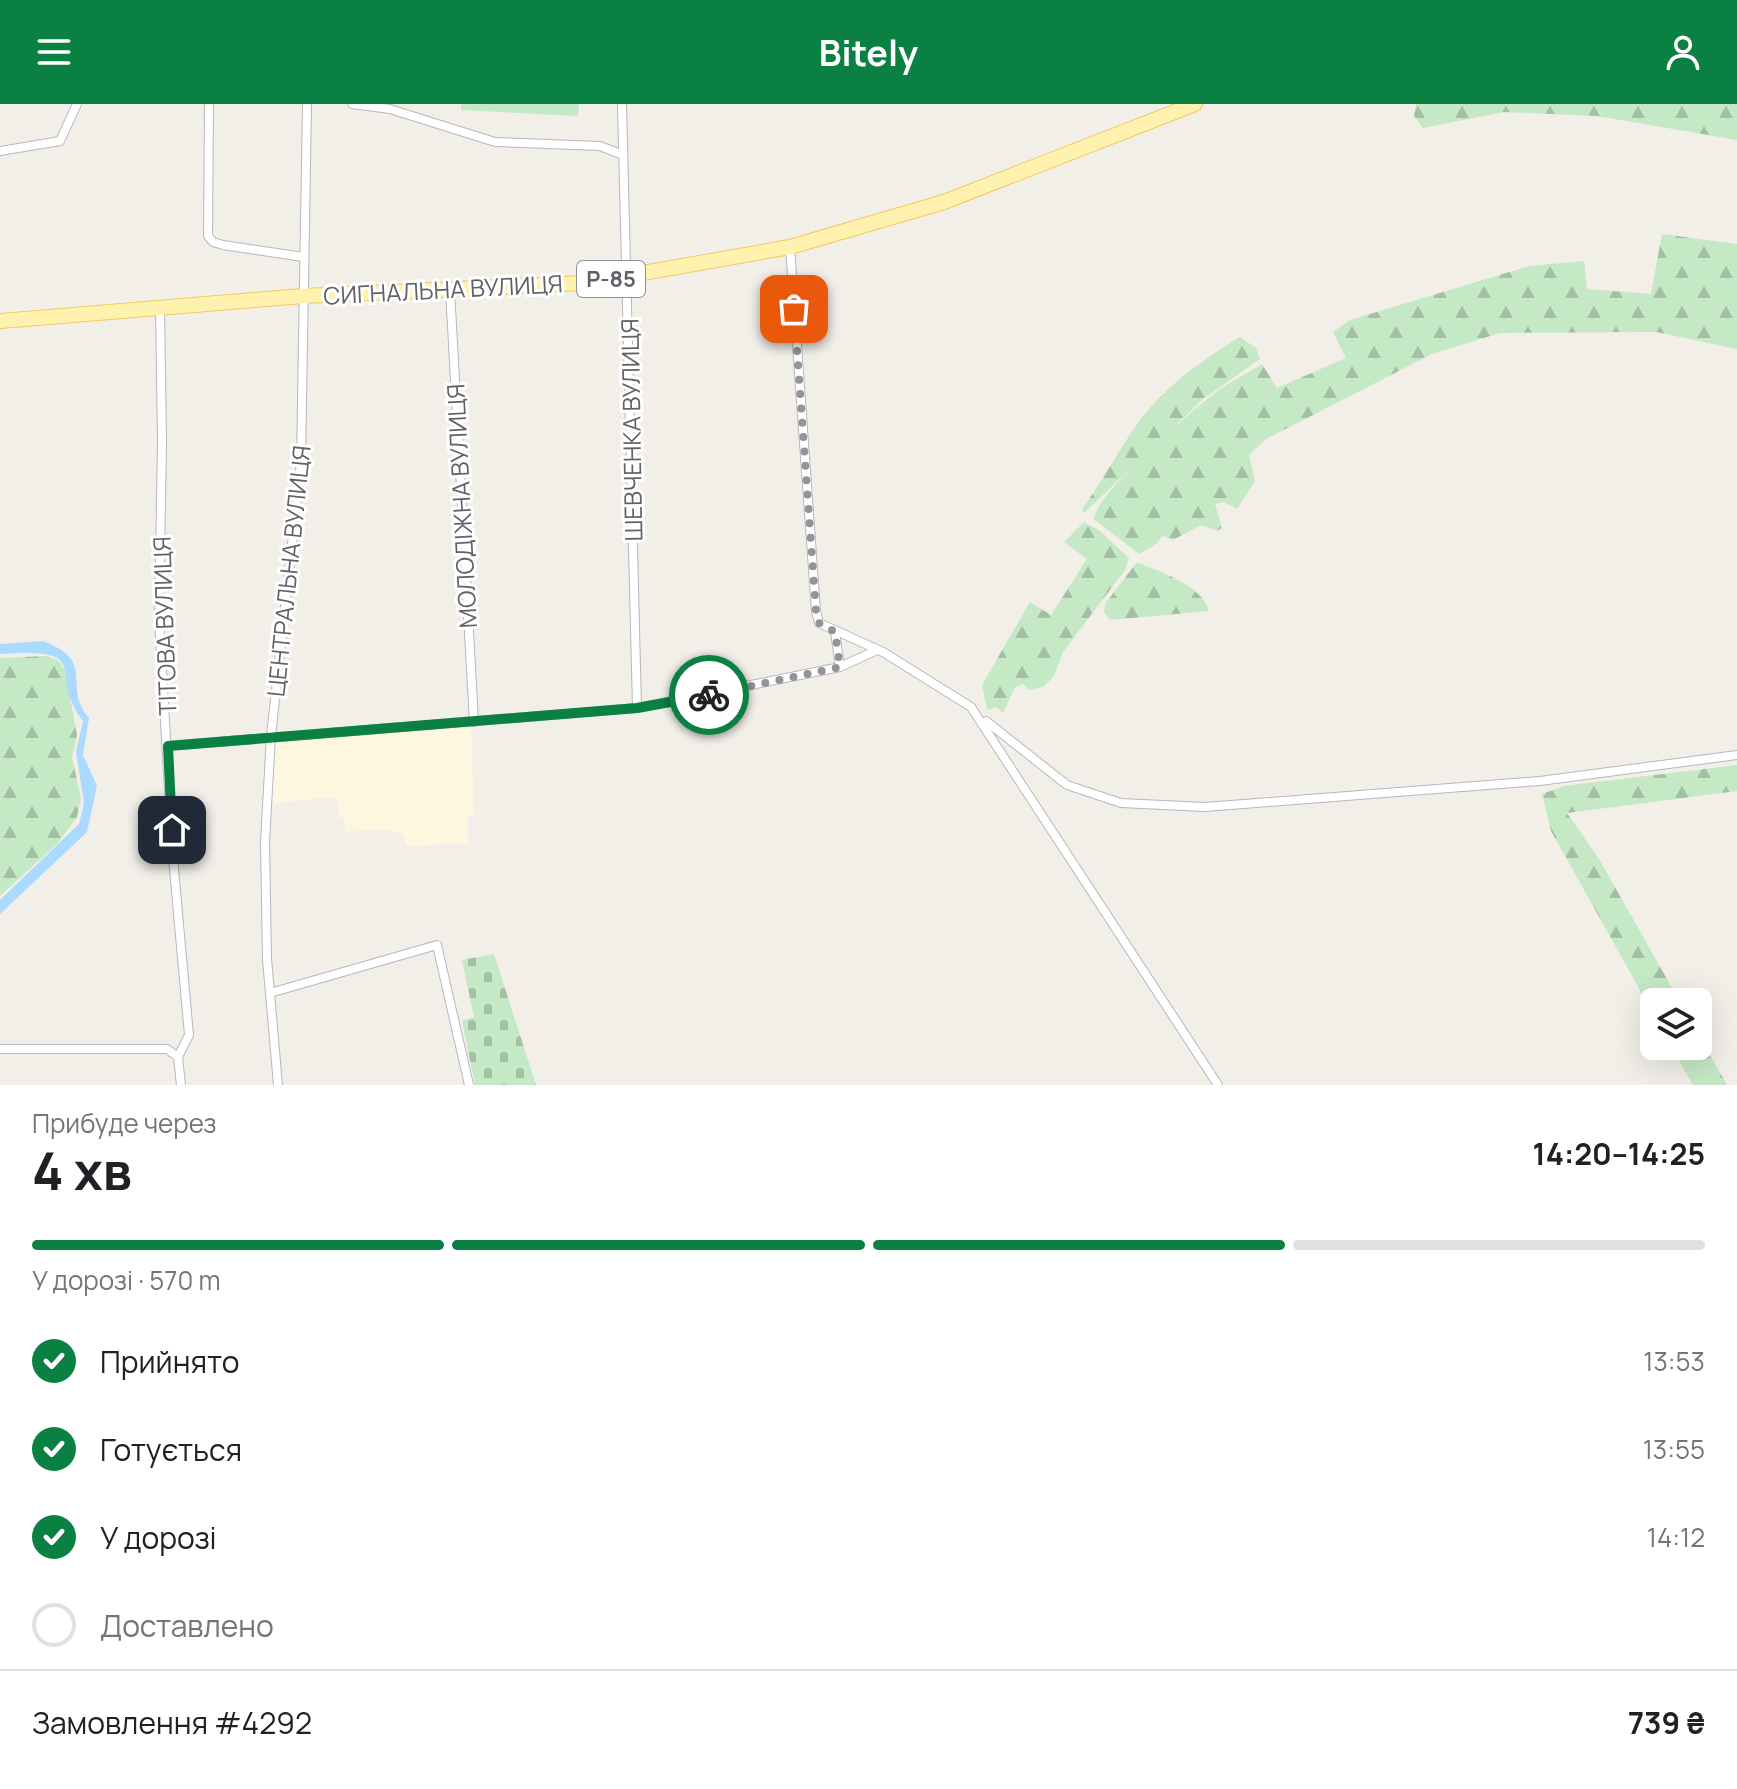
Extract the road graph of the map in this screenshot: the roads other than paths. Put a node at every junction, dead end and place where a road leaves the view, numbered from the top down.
1 (77, 104) edge
2 (209, 104) edge
3 (307, 104) edge
4 (352, 104) edge
5 (622, 104) edge
6 (1195, 104) edge
7 (0, 151) edge
8 (623, 155) junction
9 (790, 247) junction
10 (303, 257) junction
11 (627, 277) junction
12 (450, 290) junction
13 (303, 296) junction
14 (160, 307) junction
15 (0, 321) edge
16 (835, 632) junction
17 (880, 651) junction
18 (840, 667) junction
19 (971, 707) junction
20 (637, 708) junction
21 (474, 722) junction
22 (271, 736) junction
23 (168, 746) junction
24 (1737, 755) edge
25 (270, 993) junction
26 (0, 1049) edge
27 (178, 1057) junction
28 (181, 1085) edge
29 (278, 1085) edge
30 (469, 1085) edge
31 (1218, 1085) edge

1 - 7 street
2 - 10 street
3 - 10 street, ЦЕНТРАЛЬНА ВУЛИЦЯ
4 - 8 street
5 - 8 street, ШЕВЧЕНКА ВУЛИЦЯ
6 - 9 main road, СИГНАЛЬНА ВУЛИЦЯ / Р-85
8 - 11 street, ШЕВЧЕНКА ВУЛИЦЯ
9 - 11 main road, СИГНАЛЬНА ВУЛИЦЯ / Р-85
9 - 16 street
10 - 13 street, ЦЕНТРАЛЬНА ВУЛИЦЯ
11 - 12 main road, СИГНАЛЬНА ВУЛИЦЯ / Р-85
11 - 20 street, ШЕВЧЕНКА ВУЛИЦЯ
12 - 13 main road, СИГНАЛЬНА ВУЛИЦЯ / Р-85
12 - 21 street, МОЛОДІЖНА ВУЛИЦЯ
13 - 14 main road, СИГНАЛЬНА ВУЛИЦЯ / Р-85
13 - 22 street, ЦЕНТРАЛЬНА ВУЛИЦЯ
14 - 15 main road, СИГНАЛЬНА ВУЛИЦЯ / Р-85
14 - 23 street, ТІТОВА ВУЛИЦЯ
16 - 17 street
16 - 18 street
17 - 18 street
17 - 19 street
18 - 20 street
19 - 24 street
19 - 31 street
20 - 21 street
21 - 22 street
22 - 23 street
22 - 25 street, ЦЕНТРАЛЬНА ВУЛИЦЯ
23 - 27 street, ТІТОВА ВУЛИЦЯ
25 - 29 street, ЦЕНТРАЛЬНА ВУЛИЦЯ
25 - 30 street
26 - 27 street
27 - 28 street, ТІТОВА ВУЛИЦЯ

